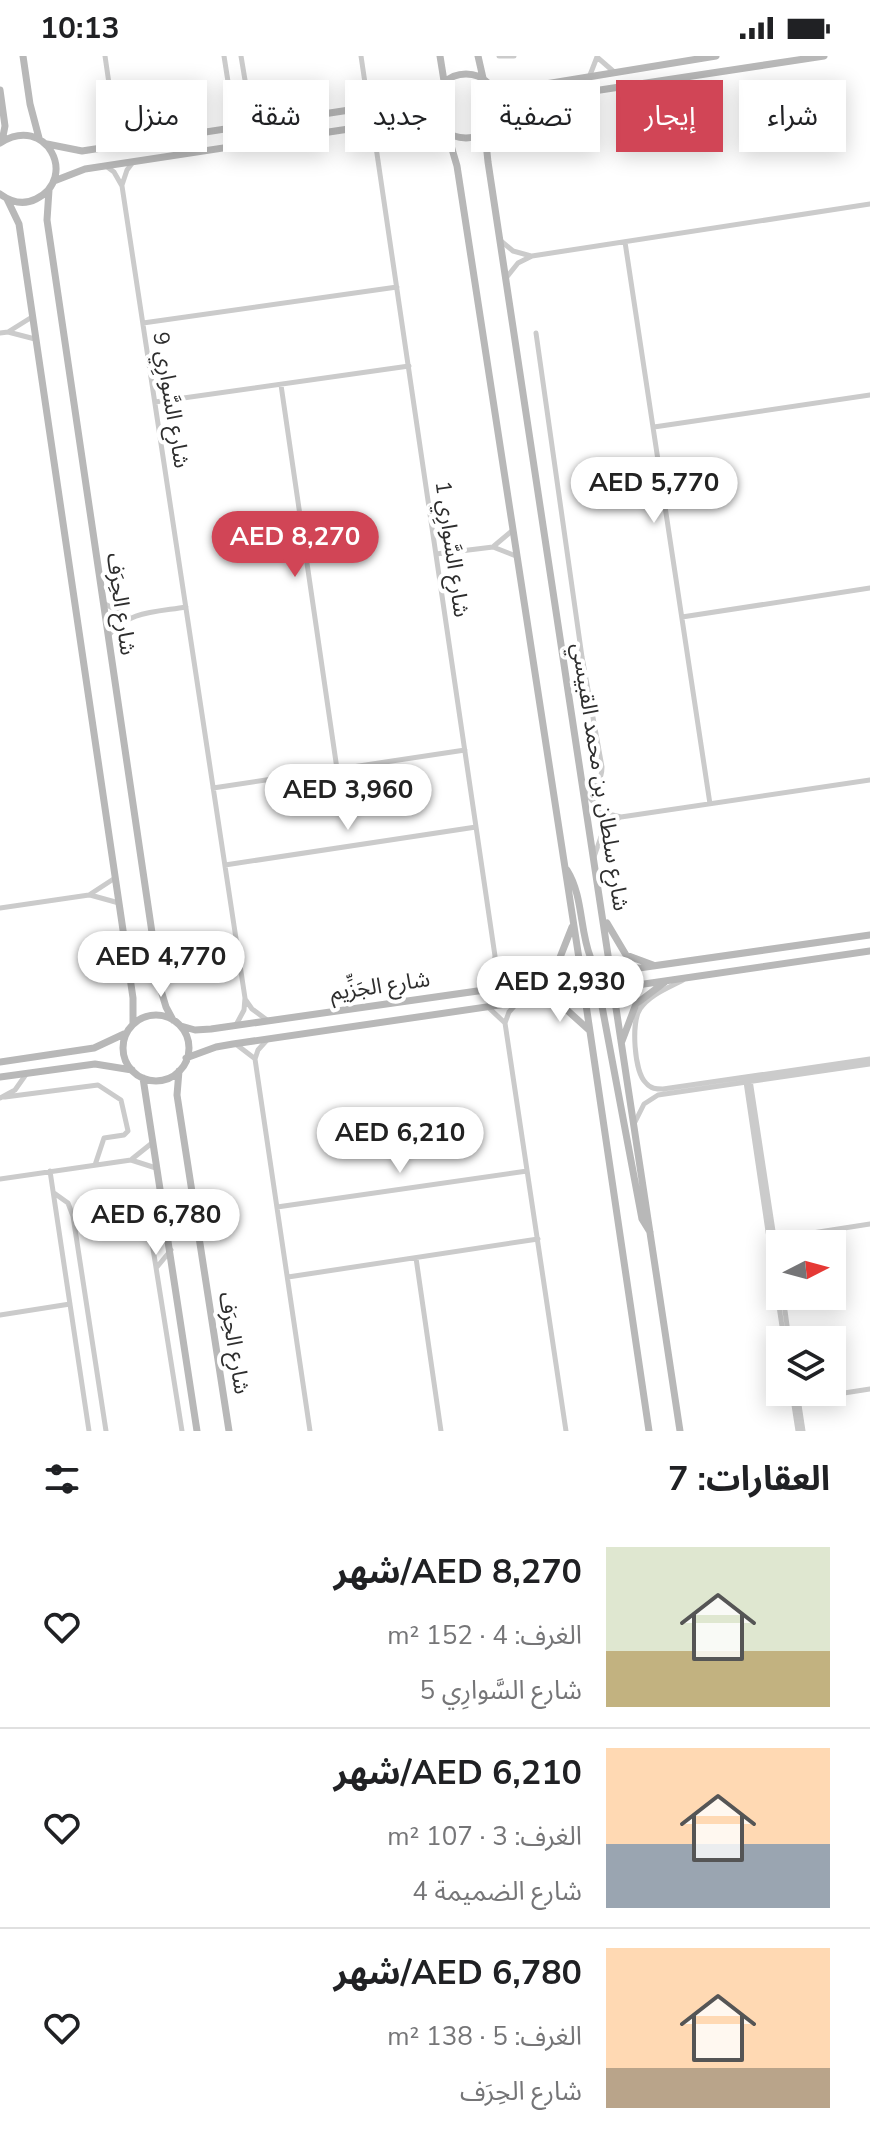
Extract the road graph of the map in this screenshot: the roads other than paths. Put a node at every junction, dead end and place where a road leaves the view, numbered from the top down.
1 (23, 56) edge
2 (105, 56) edge
3 (224, 56) edge
4 (241, 56) edge
5 (361, 56) edge
6 (440, 56) edge
7 (478, 56) edge
8 (499, 56) edge
9 (514, 56) edge
10 (597, 56) edge
11 (716, 56) edge
12 (824, 56) edge
13 (613, 71) junction
14 (590, 75) junction
15 (483, 78) joint
16 (108, 80) edge
17 (365, 80) edge
18 (444, 80) edge
19 (446, 80) edge
20 (563, 80) edge
21 (0, 90) edge
22 (600, 90) edge
23 (345, 111) edge
24 (345, 130) edge
25 (207, 132) edge
26 (39, 138) junction
27 (1, 142) edge
28 (47, 144) junction
29 (96, 149) edge
30 (377, 152) edge
31 (453, 152) edge
32 (487, 152) edge
33 (133, 162) junction
34 (106, 166) junction
35 (54, 181) junction
36 (122, 186) junction
37 (49, 190) junction
38 (4, 197) edge
39 (870, 204) edge
40 (500, 239) junction
41 (625, 242) junction
42 (532, 256) junction
43 (506, 278) junction
44 (397, 287) junction
45 (32, 317) junction
46 (143, 323) junction
47 (8, 332) junction
48 (0, 333) edge
49 (536, 333) dead end
50 (35, 339) junction
51 (409, 366) junction
52 (281, 385) junction
53 (870, 395) edge
54 (155, 402) junction
55 (654, 427) junction
56 (513, 530) junction
57 (493, 547) junction
58 (436, 554) junction
59 (516, 556) junction
60 (870, 588) edge
61 (103, 603) junction
62 (186, 607) junction
63 (129, 616) junction
64 (682, 617) junction
65 (108, 636) junction
66 (465, 750) junction
67 (337, 769) junction
68 (870, 780) edge
69 (213, 788) junction
70 (584, 792) junction
71 (710, 804) junction
72 (621, 817) junction
73 (476, 827) junction
74 (594, 857) junction
75 (225, 865) junction
76 (564, 866) junction
77 (115, 878) junction
78 (89, 895) junction
79 (119, 903) junction
80 (0, 908) edge
81 (602, 914) junction
82 (573, 925) junction
83 (870, 935) edge
84 (870, 951) edge
85 (495, 956) junction
86 (656, 966) junction
87 (611, 971) junction
88 (598, 973) junction
89 (581, 976) junction
90 (683, 980) junction
91 (541, 982) junction
92 (665, 982) junction
93 (516, 985) junction
94 (614, 987) junction
95 (486, 990) junction
96 (595, 990) junction
97 (584, 991) junction
98 (245, 998) junction
99 (542, 998) junction
100 (518, 1003) junction
101 (487, 1007) junction
102 (173, 1020) junction
103 (268, 1020) junction
104 (505, 1023) junction
105 (236, 1025) junction
106 (131, 1026) junction
107 (181, 1026) junction
108 (590, 1030) junction
109 (268, 1039) junction
110 (621, 1043) junction
111 (233, 1044) junction
112 (186, 1058) junction
113 (255, 1059) junction
114 (0, 1062) edge
115 (870, 1062) edge
116 (132, 1070) junction
117 (179, 1071) junction
118 (27, 1073) junction
119 (0, 1077) edge
120 (143, 1078) junction
121 (748, 1080) junction
122 (22, 1081) junction
123 (25, 1094) junction
124 (3, 1097) edge
125 (635, 1122) junction
126 (154, 1140) junction
127 (131, 1160) junction
128 (95, 1165) junction
129 (158, 1169) junction
130 (50, 1171) junction
131 (527, 1171) junction
132 (0, 1179) edge
133 (144, 1192) dead end
134 (53, 1193) junction
135 (277, 1207) junction
136 (870, 1224) edge
137 (771, 1230) edge
138 (831, 1230) edge
139 (652, 1234) junction
140 (538, 1239) junction
141 (171, 1250) junction
142 (416, 1258) junction
143 (156, 1268) junction
144 (288, 1277) junction
145 (70, 1304) junction
146 (0, 1315) edge
147 (870, 1389) edge
148 (846, 1393) edge
149 (797, 1406) edge
150 (647, 1429) edge
151 (89, 1431) edge
152 (106, 1431) edge
153 (182, 1431) edge
154 (197, 1431) edge
155 (229, 1431) edge
156 (310, 1431) edge
157 (441, 1431) edge
158 (566, 1431) edge
159 (680, 1431) edge
160 (800, 1431) edge

1 - 26 street
2 - 16 street
3 - 4 street
5 - 17 street
6 - 18 street
7 - 15 street
8 - 9 street
10 - 13 street
10 - 14 street
11 - 13 street
12 - 22 street
13 - 14 street
14 - 20 street
15 - 19 street
21 - 27 street
23 - 25 street
24 - 33 street
26 - 27 street
26 - 28 street
28 - 29 street
28 - 35 street
30 - 44 street, شارع السَّوارِي 1
31 - 56 street
32 - 40 street, شارع سلطان بن محمد القبيسي
33 - 34 street
33 - 36 street
34 - 35 street
34 - 36 street, شارع السَّوارِي 9
35 - 37 street
36 - 46 street, شارع السَّوارِي 9
37 - 38 street
37 - 61 street, شارع الحِرَف
38 - 45 street, شارع الحِرَف
39 - 41 street
40 - 42 street
40 - 43 street, شارع سلطان بن محمد القبيسي
41 - 42 street
41 - 55 street
42 - 43 street
43 - 70 street, شارع سلطان بن محمد القبيسي
44 - 46 street
44 - 51 street, شارع السَّوارِي 1
45 - 47 street
45 - 50 street, شارع الحِرَف
46 - 54 street, شارع السَّوارِي 9
47 - 48 street
47 - 50 street
49 - 70 street
50 - 77 street, شارع الحِرَف
51 - 52 street
51 - 58 street, شارع السَّوارِي 1
52 - 54 street
52 - 67 street
53 - 55 street
54 - 62 street, شارع السَّوارِي 9
55 - 64 street
56 - 57 street
56 - 59 street
57 - 58 street
57 - 59 street
58 - 66 street, شارع السَّوارِي 1
59 - 76 street
60 - 64 street
61 - 63 street
61 - 65 street, شارع الحِرَف
62 - 63 street
62 - 69 street, شارع السَّوارِي 9
63 - 65 street
64 - 71 street
65 - 102 street, شارع الحِرَف
66 - 67 street
66 - 73 street, شارع السَّوارِي 1
67 - 69 street
68 - 71 street
69 - 75 street, شارع السَّوارِي 9
70 - 72 street
70 - 74 street, شارع سلطان بن محمد القبيسي
71 - 72 street
72 - 74 street
73 - 75 street
73 - 85 street, شارع السَّوارِي 1
74 - 81 street, شارع سلطان بن محمد القبيسي
75 - 98 street, شارع السَّوارِي 9
76 - 82 street
76 - 88 street
77 - 78 street
77 - 79 street, شارع الحِرَف
78 - 79 street
78 - 80 street
79 - 106 street, شارع الحِرَف
81 - 86 street
81 - 87 street, شارع سلطان بن محمد القبيسي
82 - 89 street
82 - 91 street
83 - 86 street, شارع الجَزِّيم
84 - 90 street, شارع الجَزِّيم
85 - 93 street, شارع السَّوارِي 1
85 - 95 street, شارع السَّوارِي 1
86 - 87 street, شارع الجَزِّيم
87 - 88 street, شارع الجَزِّيم
87 - 94 street, شارع سلطان بن محمد القبيسي
88 - 89 street, شارع الجَزِّيم
88 - 94 street
89 - 91 street, شارع الجَزِّيم
89 - 96 street
89 - 97 street
90 - 92 street, شارع الجَزِّيم
90 - 121 street
91 - 93 street, شارع الجَزِّيم
92 - 94 street, شارع الجَزِّيم
92 - 110 street
93 - 95 street, شارع الجَزِّيم
94 - 96 street, شارع الجَزِّيم
94 - 110 street, شارع سلطان بن محمد القبيسي
95 - 103 street, شارع الجَزِّيم
96 - 97 street, شارع الجَزِّيم
96 - 139 street
97 - 99 street, شارع الجَزِّيم
97 - 108 street
98 - 103 street
98 - 105 street, شارع السَّوارِي 9
99 - 100 street, شارع الجَزِّيم
99 - 108 street
100 - 101 street, شارع الجَزِّيم
100 - 104 street
101 - 104 street
101 - 109 street, شارع الجَزِّيم
102 - 106 street
102 - 107 street
103 - 105 street, شارع الجَزِّيم
104 - 131 street
105 - 107 street, شارع الجَزِّيم
106 - 114 street
106 - 116 street
107 - 112 street
108 - 150 street
109 - 111 street, شارع الجَزِّيم
109 - 113 street
110 - 125 street, شارع سلطان بن محمد القبيسي
111 - 112 street, شارع الجَزِّيم
111 - 113 street
112 - 117 street
113 - 135 street
115 - 121 street
115 - 121 street
116 - 118 street
116 - 120 street
117 - 120 street
117 - 155 street, شارع الحِرَف
118 - 119 street
118 - 122 street
120 - 126 street
121 - 125 street
121 - 137 street
122 - 123 street
122 - 124 street
123 - 124 street
123 - 128 street
125 - 139 street, شارع سلطان بن محمد القبيسي
126 - 127 street
126 - 129 street
127 - 128 street
127 - 129 street
128 - 130 street
129 - 141 street
130 - 132 street
130 - 134 street
131 - 135 street
131 - 140 street
133 - 143 street
134 - 145 street
134 - 152 street
135 - 144 street
136 - 138 street
139 - 159 street, شارع سلطان بن محمد القبيسي
140 - 142 street
140 - 158 street
141 - 143 street
141 - 154 street
142 - 144 street
142 - 157 street
143 - 153 street
144 - 156 street
145 - 146 street
145 - 151 street
147 - 148 street
149 - 160 street

